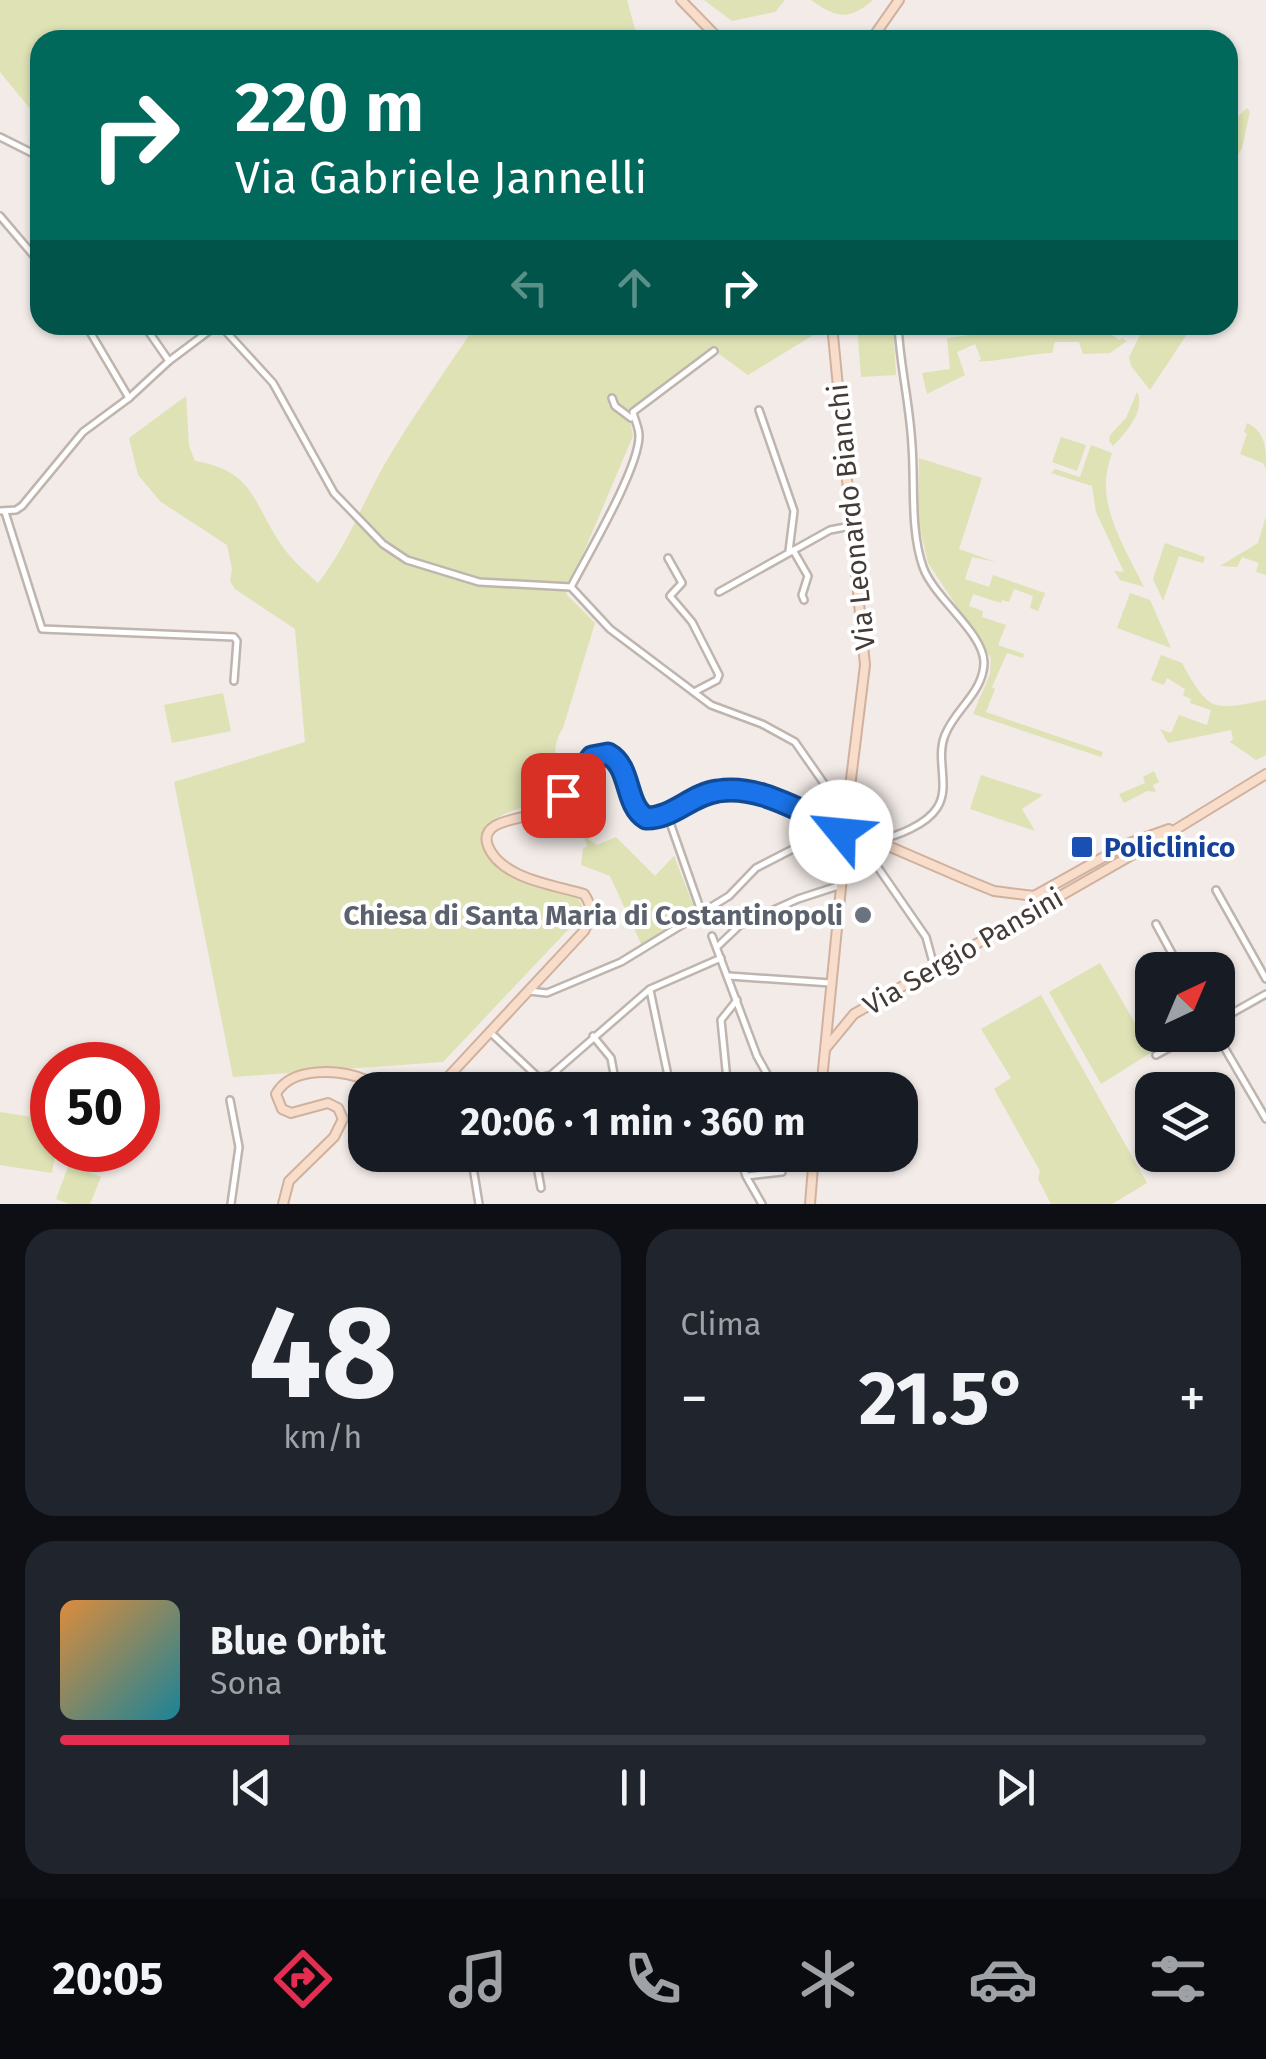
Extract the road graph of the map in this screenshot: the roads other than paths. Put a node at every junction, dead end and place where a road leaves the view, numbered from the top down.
1 (682, 0) edge
2 (899, 0) edge
3 (710, 30) edge
4 (880, 30) edge
5 (0, 137) edge
6 (30, 151) edge
7 (0, 216) edge
8 (30, 251) edge
9 (92, 335) edge
10 (151, 335) edge
11 (204, 335) edge
12 (227, 335) edge
13 (833, 335) edge
14 (899, 335) edge
15 (714, 351) dead end
16 (169, 361) junction
17 (129, 398) junction
18 (612, 398) dead end
19 (759, 410) dead end
20 (634, 419) junction
21 (2, 511) edge
22 (851, 526) junction
23 (791, 550) junction
24 (668, 558) dead end
25 (571, 588) junction
26 (719, 592) dead end
27 (804, 600) dead end
28 (234, 681) dead end
29 (694, 692) junction
30 (1266, 774) edge
31 (667, 814) junction
32 (848, 817) junction
33 (1182, 824) junction
34 (828, 827) junction
35 (843, 831) junction
36 (860, 834) junction
37 (875, 840) junction
38 (845, 846) junction
39 (841, 885) junction
40 (1216, 890) dead end
41 (700, 908) dead end
42 (1156, 924) dead end
43 (712, 936) dead end
44 (717, 947) junction
45 (1172, 952) edge
46 (721, 958) junction
47 (932, 960) dead end
48 (728, 976) junction
49 (1266, 980) edge
50 (831, 983) junction
51 (650, 989) junction
52 (529, 991) junction
53 (1266, 994) edge
54 (737, 1000) junction
55 (1235, 1011) edge
56 (490, 1032) junction
57 (593, 1036) junction
58 (826, 1048) junction
59 (1162, 1052) edge
60 (1228, 1052) edge
61 (1156, 1055) dead end
62 (453, 1072) edge
63 (533, 1072) edge
64 (557, 1072) edge
65 (614, 1072) edge
66 (668, 1072) edge
67 (726, 1072) edge
68 (766, 1072) edge
69 (823, 1072) edge
70 (348, 1075) edge
71 (230, 1100) dead end
72 (1266, 1119) edge
73 (474, 1172) edge
74 (538, 1172) edge
75 (745, 1172) edge
76 (782, 1172) edge
77 (813, 1172) edge
78 (746, 1176) junction
79 (541, 1188) dead end
80 (231, 1204) edge
81 (283, 1204) edge
82 (479, 1204) edge
83 (762, 1204) edge
84 (810, 1204) edge

1 - 3 main road
2 - 4 main road
5 - 6 street
7 - 8 street
9 - 17 street
10 - 16 street
11 - 16 street
12 - 25 street
13 - 22 main road, Via Leonardo Bianchi
14 - 37 street
15 - 20 street
16 - 17 street
17 - 21 street
18 - 20 street
19 - 23 street
20 - 25 street
21 - 28 street
22 - 23 street
22 - 32 main road, Via Leonardo Bianchi
23 - 26 street
23 - 27 street
24 - 29 street
25 - 29 street
29 - 32 street
30 - 33 main road, Via Sergio Pansini
31 - 34 main road
31 - 41 street
31 - 52 main road
32 - 35 main road, Via Leonardo Bianchi
32 - 36 main road
33 - 37 main road
33 - 58 main road, Via Sergio Pansini
34 - 35 main road
34 - 52 street
35 - 36 main road
35 - 38 main road
36 - 37 main road
36 - 38 main road
36 - 47 street
38 - 39 main road
39 - 44 street
39 - 50 main road
40 - 49 street
42 - 45 street
43 - 44 street
44 - 46 street
46 - 48 street
46 - 51 street
48 - 50 street
48 - 54 street
50 - 58 main road
51 - 57 street
51 - 66 street
52 - 56 main road
53 - 55 street
54 - 67 street
54 - 68 street
56 - 62 main road
56 - 63 street
57 - 64 street
57 - 65 street
58 - 69 main road
59 - 61 street
60 - 72 street
70 - 81 main road
71 - 80 street
73 - 82 street
74 - 79 street
75 - 78 street
76 - 78 street
77 - 84 main road
78 - 83 street

